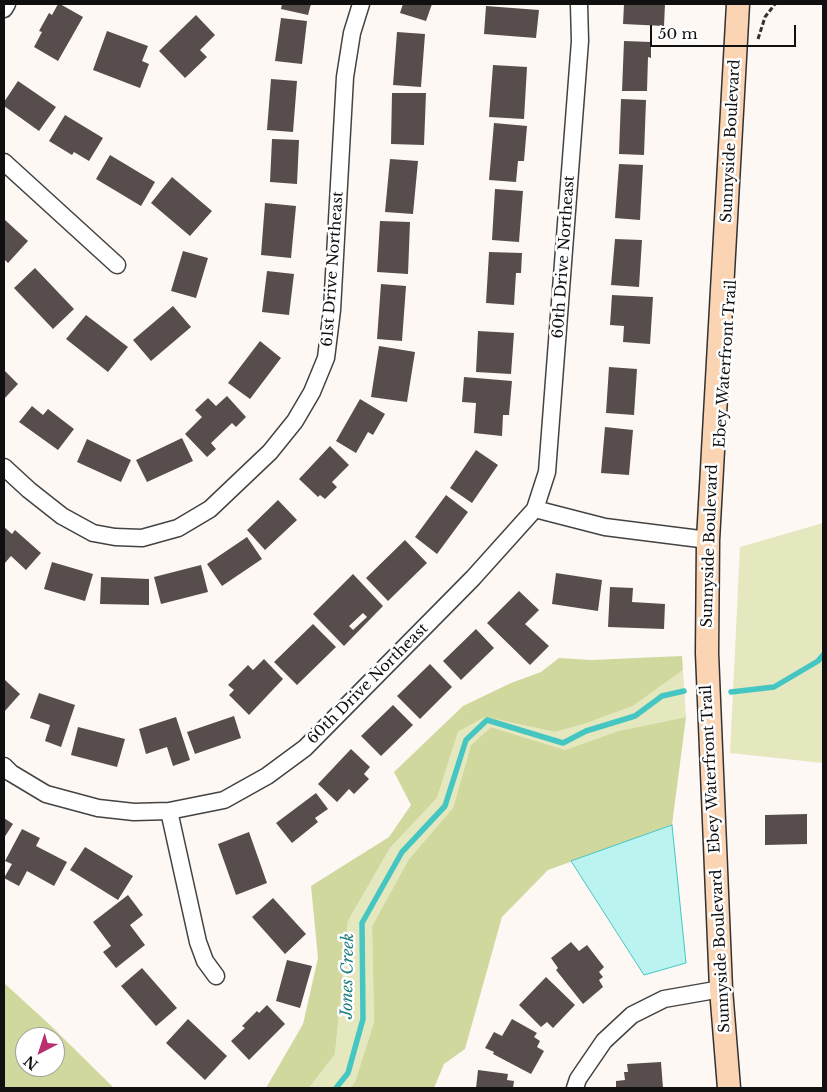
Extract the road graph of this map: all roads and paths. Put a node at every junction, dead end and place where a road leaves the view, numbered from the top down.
1 (7, 4) edge
2 (360, 4) edge
3 (580, 4) edge
4 (738, 4) edge
5 (775, 4) edge
6 (4, 9) edge
7 (756, 45) dead end
8 (4, 162) edge
9 (117, 265) dead end
10 (4, 467) edge
11 (536, 509) junction
12 (708, 540) junction
13 (4, 766) edge
14 (169, 811) junction
15 (216, 976) dead end
16 (721, 989) junction
17 (575, 1088) edge
18 (728, 1088) edge

1 - 6 street
2 - 10 street, 61st Drive Northeast
3 - 11 street, 60th Drive Northeast
4 - 12 street, Sunnyside Boulevard
5 - 7 path
8 - 9 street
11 - 12 street
11 - 14 street, 60th Drive Northeast
12 - 16 street, Sunnyside Boulevard
13 - 14 street, 60th Drive Northeast
14 - 15 street
16 - 17 street
16 - 18 street, Sunnyside Boulevard

